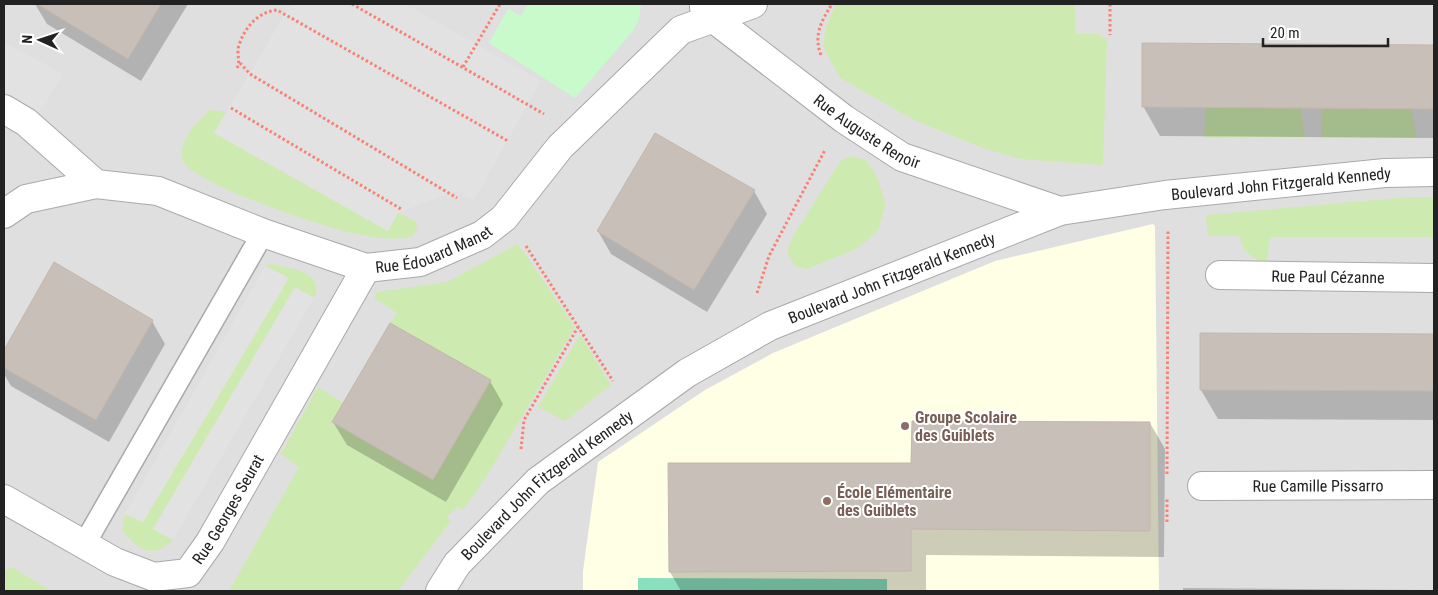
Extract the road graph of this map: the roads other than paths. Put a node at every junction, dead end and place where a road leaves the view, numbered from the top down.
1 (753, 4) edge
2 (707, 11) edge
3 (4, 109) edge
4 (1434, 172) edge
5 (96, 184) junction
6 (1060, 211) junction
7 (4, 214) edge
8 (264, 233) junction
9 (366, 268) junction
10 (1220, 276) dead end
11 (1434, 278) edge
12 (1202, 486) dead end
13 (1434, 486) edge
14 (4, 499) edge
15 (85, 543) junction
16 (440, 591) edge

1 - 2 street, Rue Édouard Manet
2 - 6 street, Rue Auguste Renoir
2 - 9 street, Rue Édouard Manet
3 - 5 street
4 - 6 street, Boulevard John Fitzgerald Kennedy
5 - 7 street, Rue Édouard Manet
5 - 8 street, Rue Édouard Manet
6 - 16 street, Boulevard John Fitzgerald Kennedy
8 - 9 street, Rue Édouard Manet
8 - 15 lane
9 - 15 street, Rue Georges Seurat
10 - 11 street, Rue Paul Cézanne
12 - 13 street, Rue Camille Pissarro
14 - 15 street, Rue Georges Seurat

